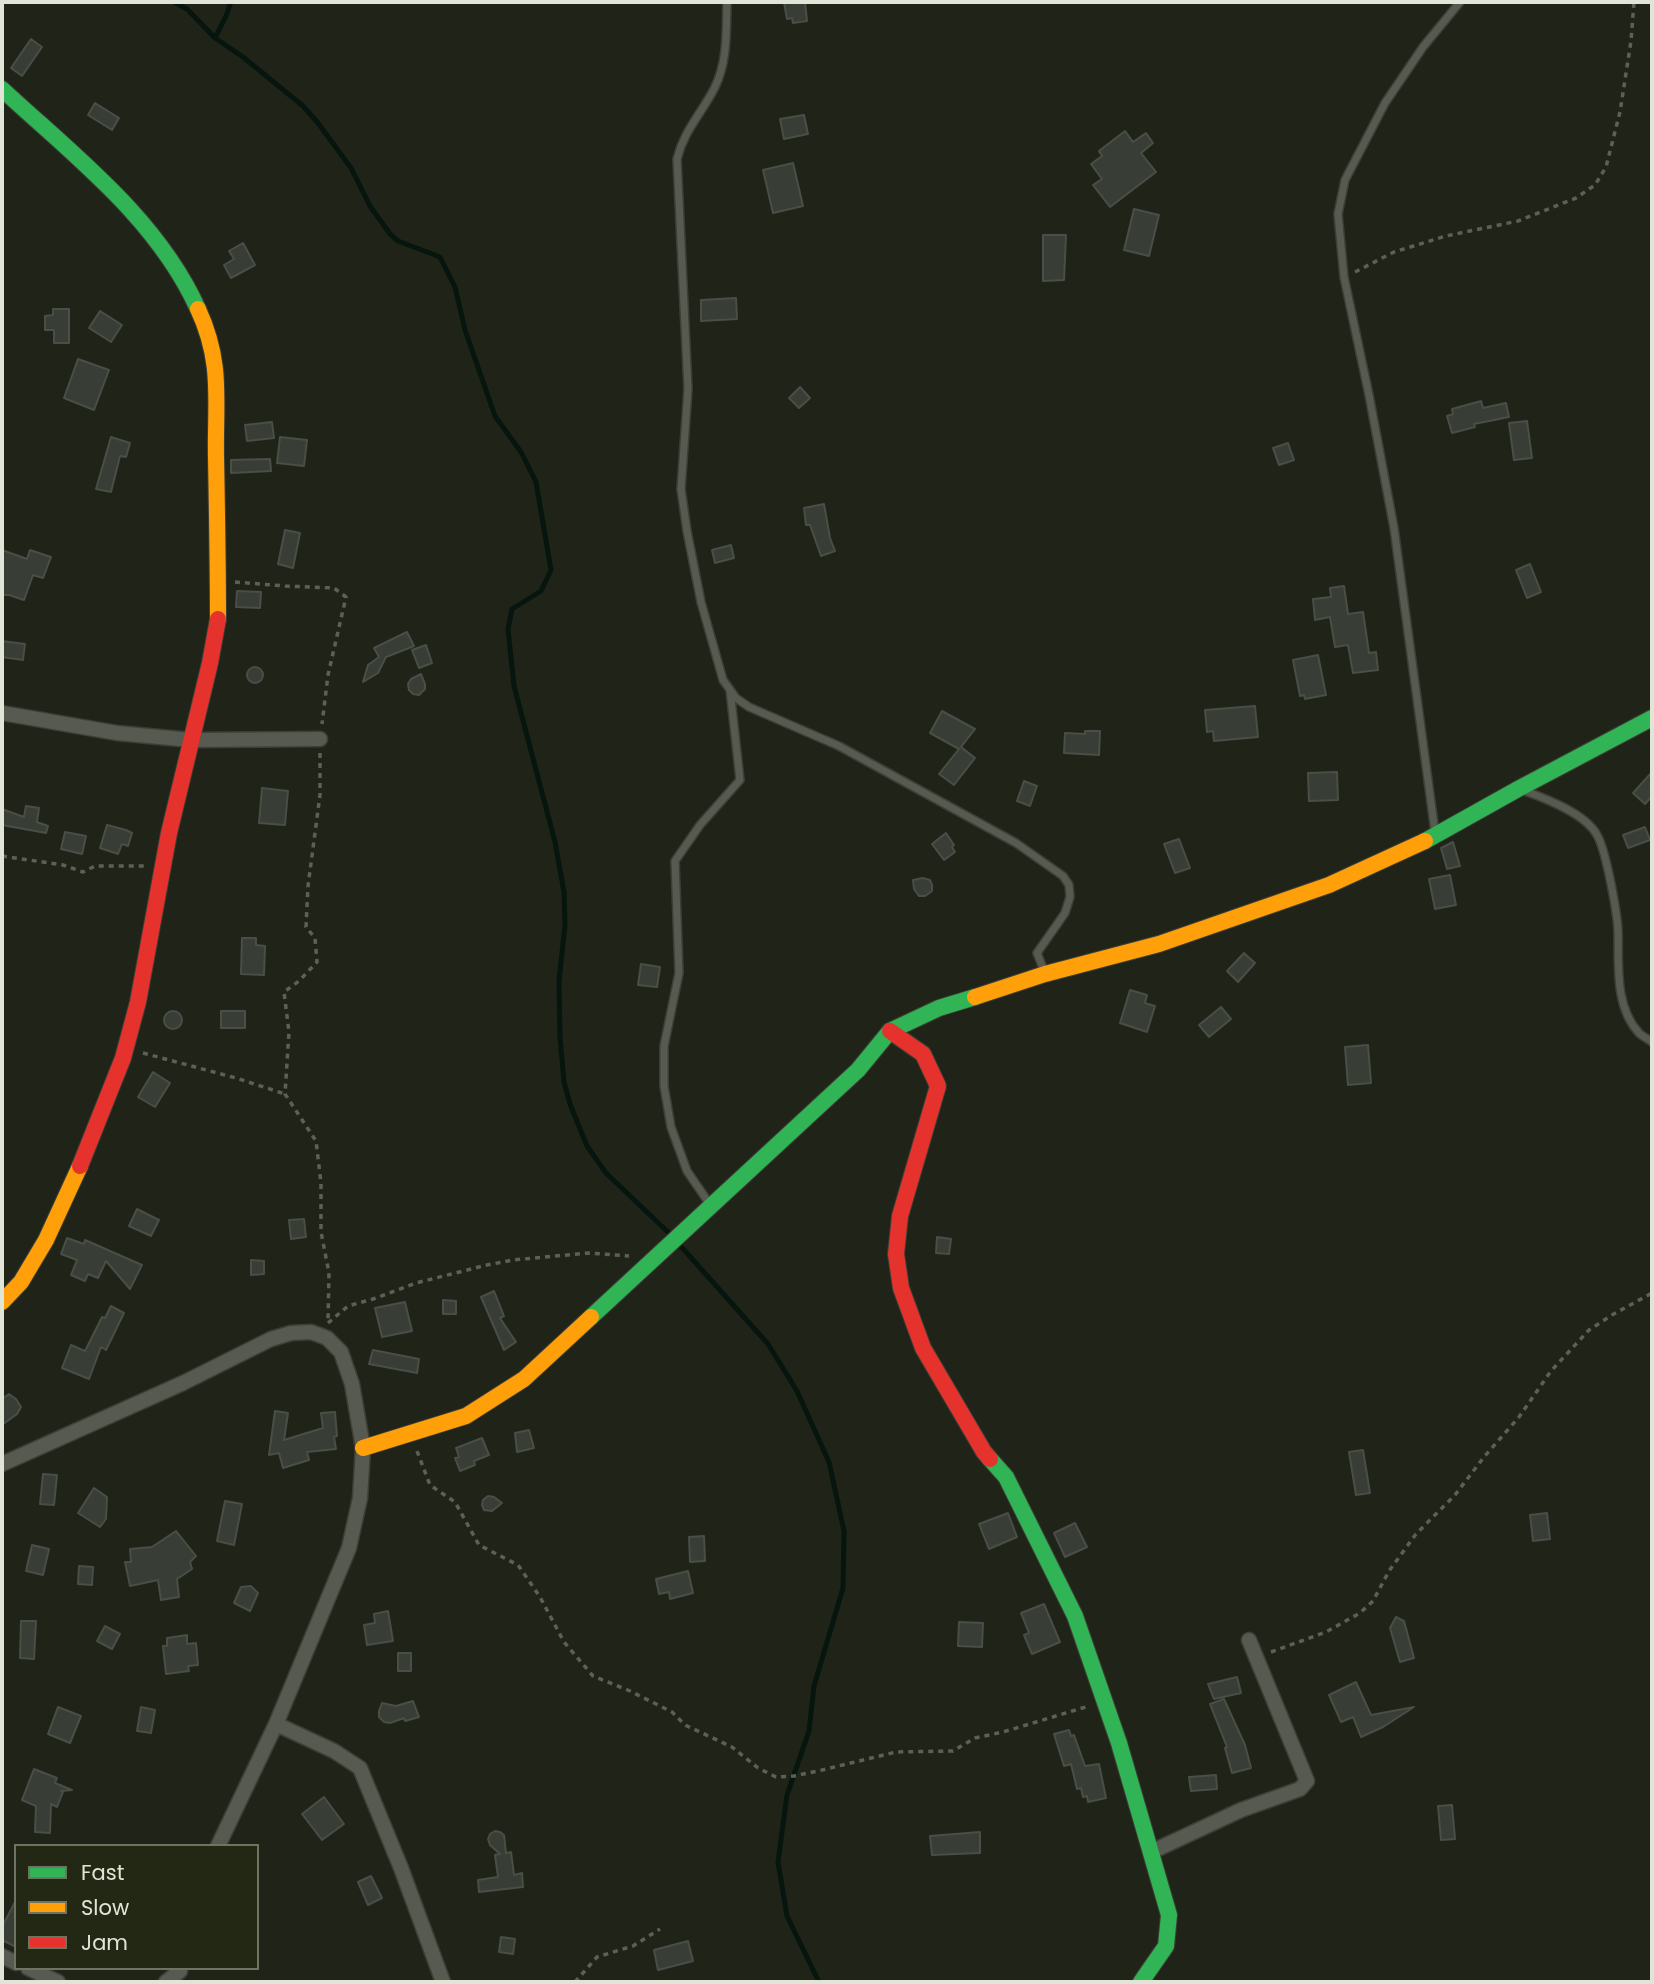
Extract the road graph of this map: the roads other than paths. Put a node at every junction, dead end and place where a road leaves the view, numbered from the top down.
1 (727, 2) edge
2 (1460, 2) edge
3 (2, 89) edge
4 (730, 690) junction
5 (2, 713) edge
6 (1652, 718) edge
7 (320, 739) road end
8 (191, 740) junction
9 (1518, 789) junction
10 (1436, 836) junction
11 (1045, 974) junction
12 (890, 1031) junction
13 (1652, 1042) edge
14 (705, 1211) junction
15 (2, 1303) edge
16 (363, 1448) junction
17 (2, 1464) edge
18 (1249, 1640) dead end
19 (276, 1724) junction
20 (219, 1844) edge
21 (1151, 1852) junction
22 (32, 1970) edge
23 (180, 1974) edge
24 (58, 1982) edge
25 (166, 1982) edge
26 (443, 1982) edge
27 (1141, 1982) edge

1 - 4 lane
2 - 10 lane
3 - 8 street
4 - 11 lane
4 - 14 lane
5 - 8 street
6 - 9 street
7 - 8 street
8 - 15 street
9 - 10 street
9 - 13 lane
10 - 11 street
11 - 12 street
12 - 14 street
12 - 21 street
14 - 16 street
16 - 17 street
16 - 19 street
18 - 21 street
19 - 20 street
19 - 26 street
21 - 27 street
22 - 24 street
23 - 25 street

